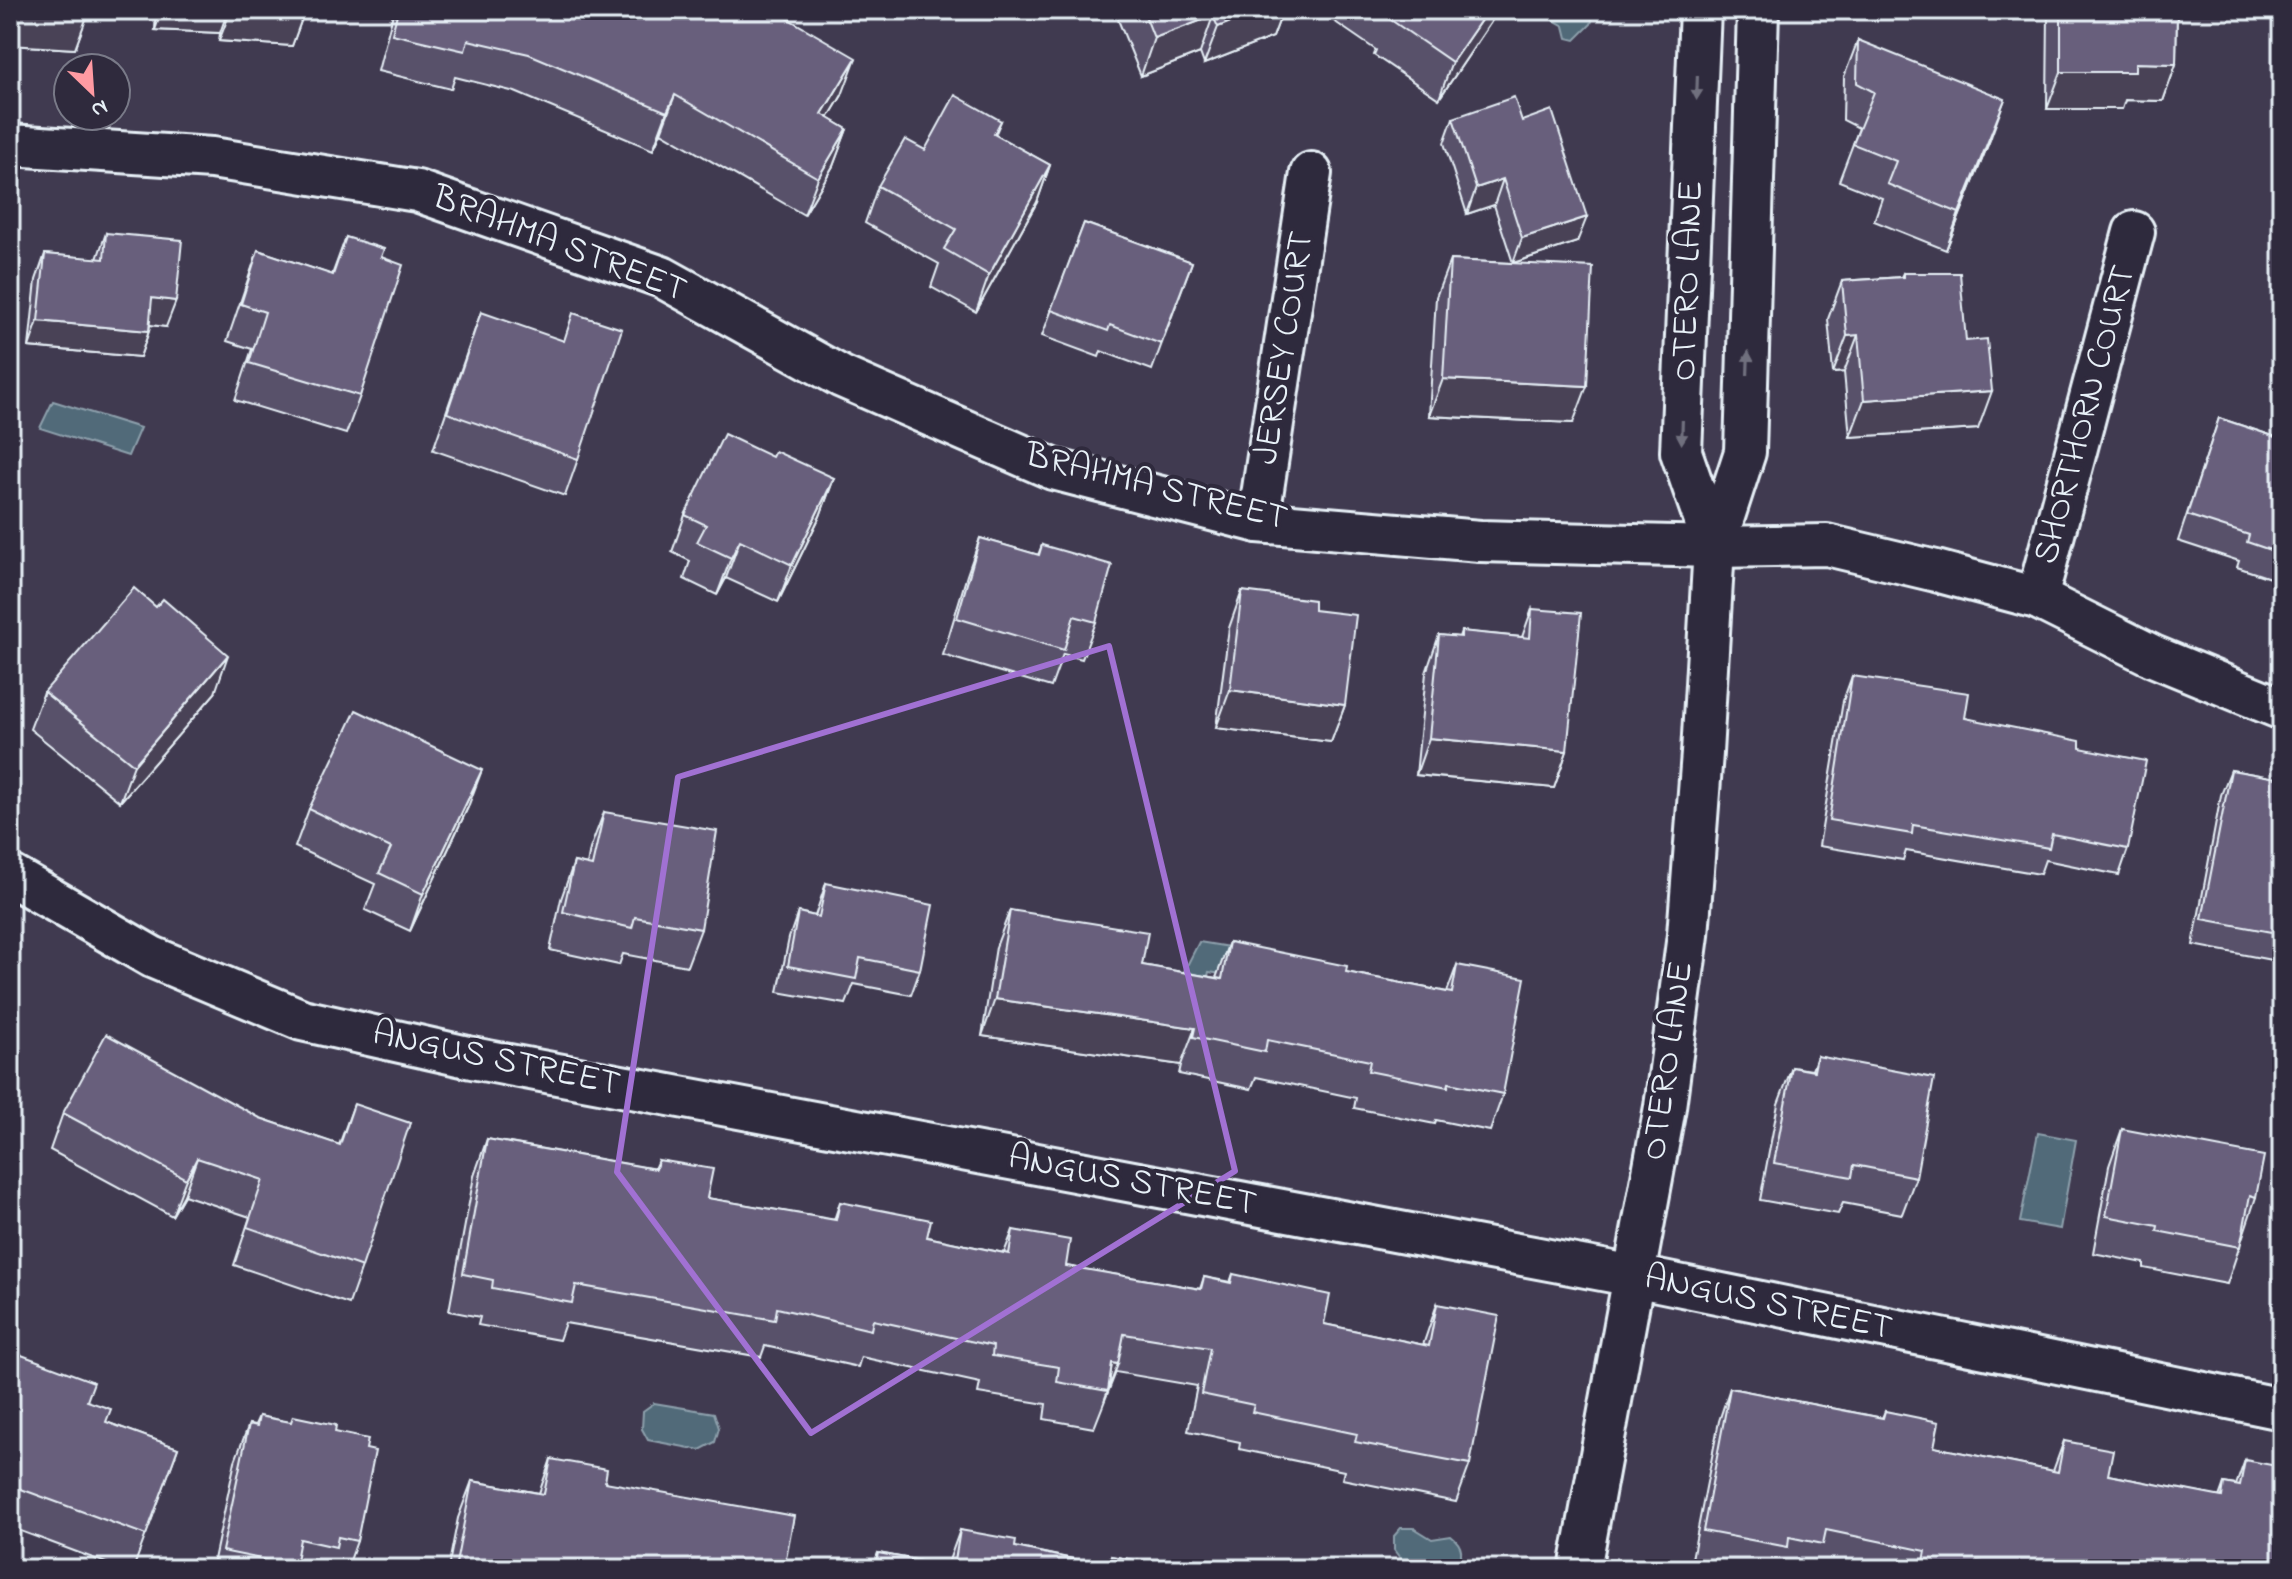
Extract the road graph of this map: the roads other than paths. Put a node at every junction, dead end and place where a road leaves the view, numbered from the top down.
1 (1700, 10) edge
2 (1758, 10) edge
3 (10, 145) edge
4 (1311, 173) dead end
5 (2134, 232) dead end
6 (1258, 522) junction
7 (1714, 547) junction
8 (2037, 598) junction
9 (2282, 709) edge
10 (10, 875) edge
11 (1634, 1276) junction
12 (2282, 1409) edge
13 (1580, 1569) edge

1 -> 7 street, OTERO LANE
7 -> 2 street, OTERO LANE
3 - 6 street, BRAHMA STREET
4 - 6 street, JERSEY COURT
5 - 8 street, SHORTHORN COURT
6 - 7 street, BRAHMA STREET
7 - 8 street, BRAHMA STREET
7 - 11 street, OTERO LANE
8 - 9 street, BRAHMA STREET
10 - 11 street, ANGUS STREET
11 - 12 street, ANGUS STREET
11 - 13 street, OTERO LANE

